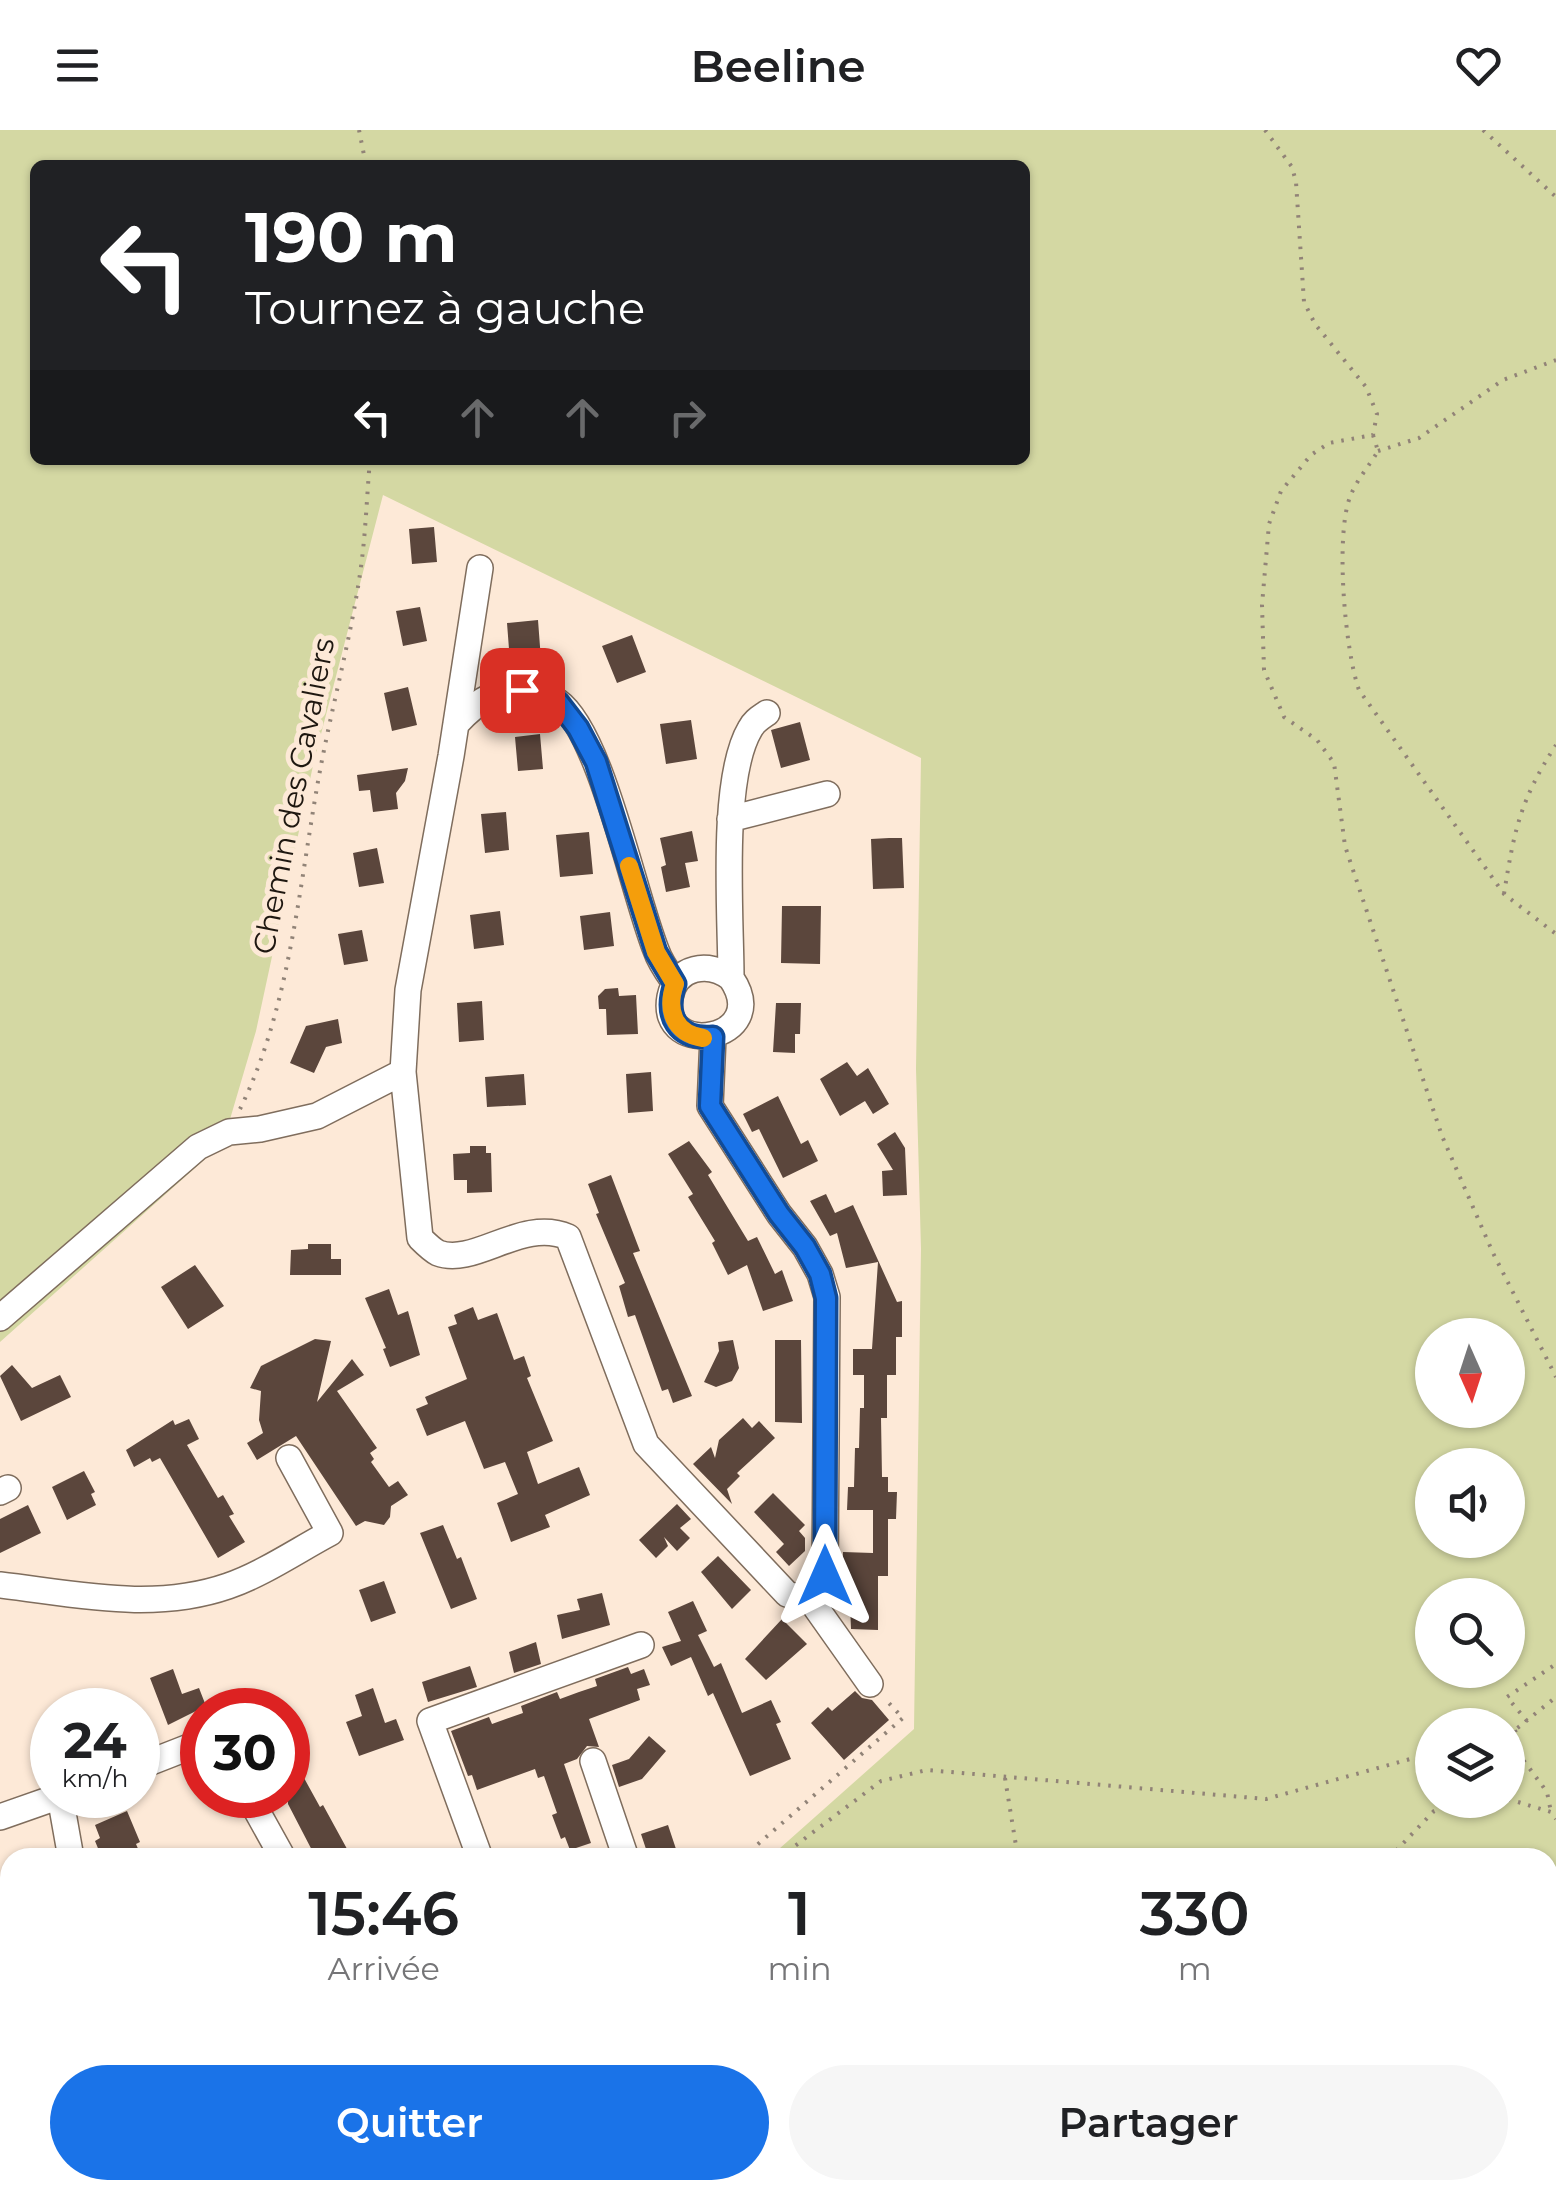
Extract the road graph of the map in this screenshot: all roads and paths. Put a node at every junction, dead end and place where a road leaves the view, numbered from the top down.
1 (360, 130) edge
2 (1265, 130) edge
3 (1483, 130) edge
4 (365, 160) edge
5 (1556, 197) edge
6 (1556, 360) edge
7 (1374, 435) junction
8 (1378, 451) junction
9 (370, 465) edge
10 (480, 568) dead end
11 (767, 714) dead end
12 (456, 724) junction
13 (1556, 745) edge
14 (827, 794) dead end
15 (730, 820) junction
16 (1504, 894) junction
17 (1556, 934) edge
18 (731, 978) junction
19 (675, 984) junction
20 (713, 1037) junction
21 (403, 1072) junction
22 (229, 1132) junction
23 (0, 1318) edge
24 (1556, 1377) edge
25 (289, 1458) dead end
26 (0, 1584) edge
27 (812, 1602) junction
28 (641, 1645) dead end
29 (1556, 1664) edge
30 (870, 1684) joint
31 (1556, 1697) edge
32 (1527, 1720) joint
33 (1415, 1758) edge
34 (594, 1761) dead end
35 (1525, 1762) edge
36 (1005, 1777) junction
37 (1525, 1804) edge
38 (30, 1807) edge
39 (1551, 1812) junction
40 (0, 1817) edge
41 (66, 1818) edge
42 (261, 1818) edge
43 (1428, 1818) edge
44 (1556, 1819) edge
45 (70, 1848) edge
46 (277, 1848) edge
47 (476, 1848) edge
48 (623, 1848) edge
49 (754, 1848) edge
50 (793, 1848) edge
51 (1016, 1848) edge
52 (1399, 1848) edge

1 - 4 path
2 - 7 path
3 - 5 path
6 - 8 path
7 - 8 path
7 - 24 path
8 - 16 path
9 - 22 path, Chemin des Cavaliers
10 - 12 street
11 - 15 street
12 - 19 street
12 - 21 street
13 - 16 path
14 - 15 street
15 - 18 street
16 - 17 path
18 - 19 street
18 - 20 street
19 - 20 street
20 - 27 street
21 - 22 street
21 - 27 street
22 - 23 street
25 - 26 street
27 - 30 street
28 - 47 street
29 - 32 path
30 - 49 path
31 - 32 path
33 - 36 path
34 - 48 street
35 - 39 path
36 - 50 path
36 - 51 path
37 - 39 path
38 - 40 street
39 - 44 path
41 - 45 street
42 - 46 street
43 - 52 path

